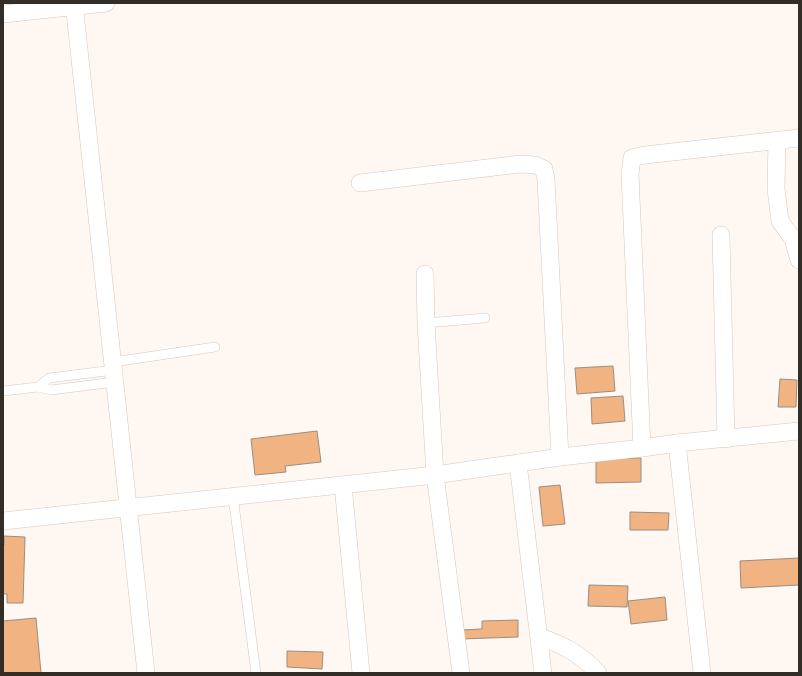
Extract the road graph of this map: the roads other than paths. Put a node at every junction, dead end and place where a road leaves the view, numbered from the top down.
1 (106, 3) edge
2 (75, 5) edge
3 (3, 14) edge
4 (799, 138) edge
5 (777, 141) junction
6 (360, 183) dead end
7 (721, 235) dead end
8 (799, 260) edge
9 (425, 274) dead end
10 (485, 318) dead end
11 (426, 323) junction
12 (215, 347) dead end
13 (114, 371) junction
14 (3, 391) edge
15 (799, 432) edge
16 (726, 439) junction
17 (677, 443) junction
18 (642, 448) junction
19 (560, 457) junction
20 (518, 463) junction
21 (435, 475) junction
22 (343, 484) junction
23 (234, 496) junction
24 (128, 508) junction
25 (3, 521) edge
26 (540, 637) junction
27 (146, 673) edge
28 (256, 673) edge
29 (361, 673) edge
30 (461, 673) edge
31 (543, 673) edge
32 (598, 673) edge
33 (702, 673) edge

1 - 2 street
2 - 3 street
2 - 13 street
4 - 5 street
5 - 8 street
5 - 18 street
6 - 19 street
7 - 16 street
9 - 11 street
10 - 11 lane
11 - 21 street
12 - 13 lane
13 - 14 lane
13 - 24 street
15 - 16 street
16 - 17 street
17 - 18 street
17 - 33 street
18 - 19 street
19 - 20 street
20 - 21 street
20 - 26 street
21 - 22 street
21 - 30 street
22 - 23 street
22 - 29 street
23 - 24 street
23 - 28 lane
24 - 25 street
24 - 27 street
26 - 31 street
26 - 32 street

